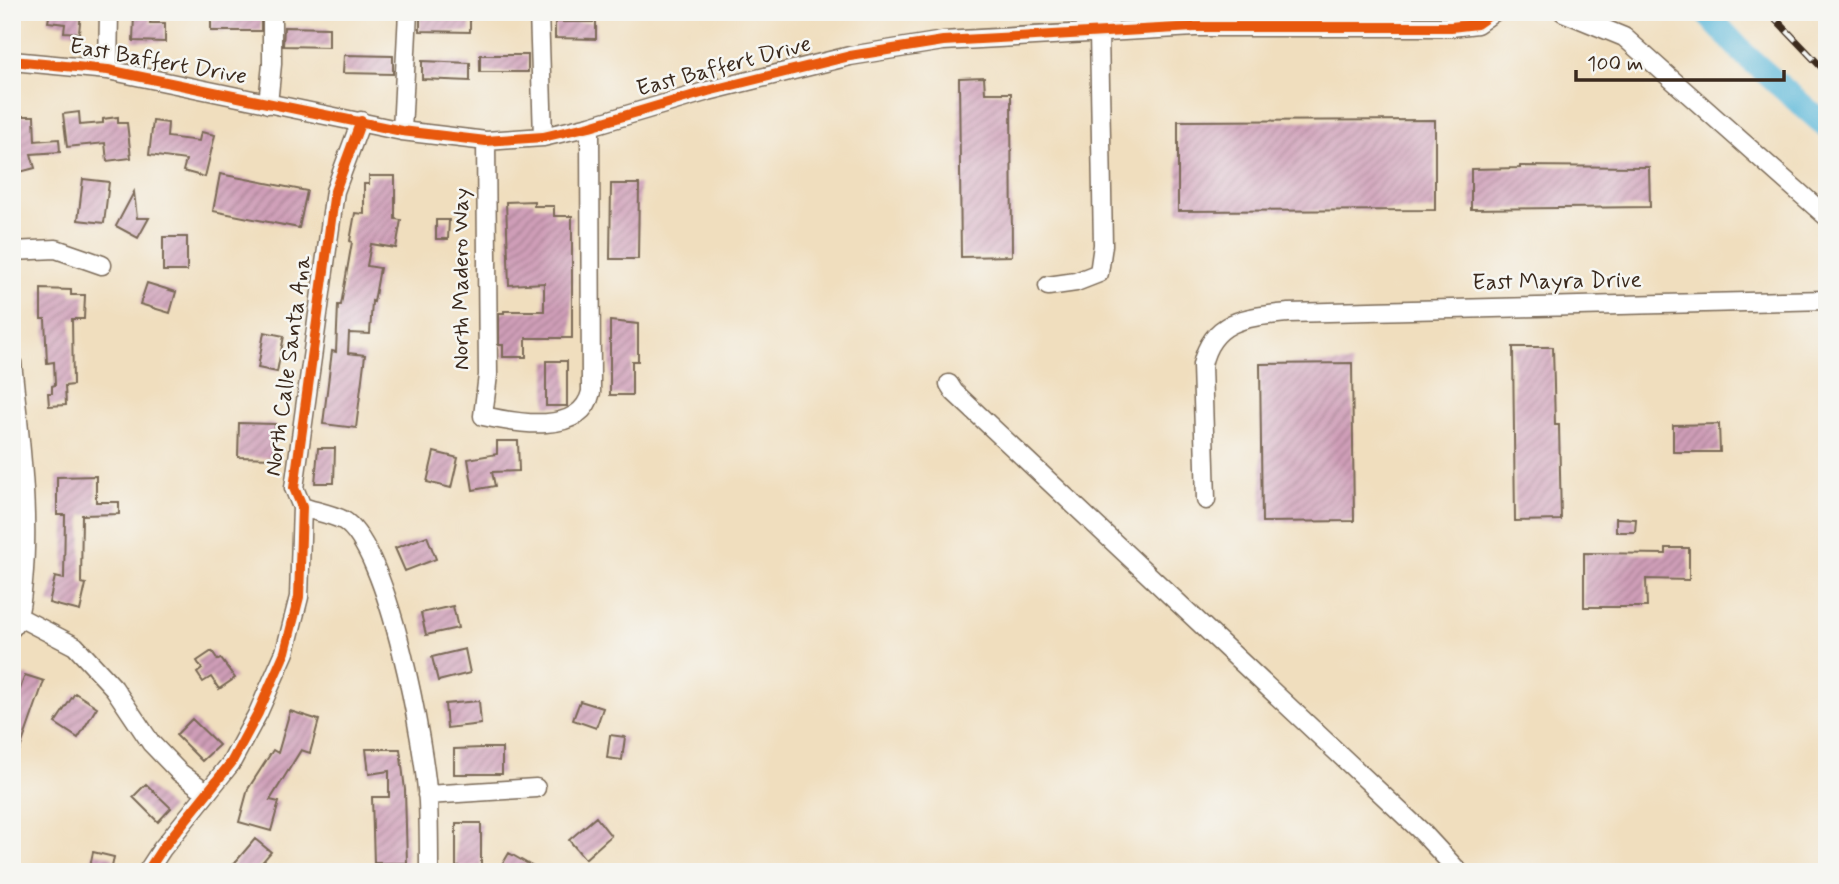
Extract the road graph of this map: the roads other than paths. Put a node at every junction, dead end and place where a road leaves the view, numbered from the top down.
1 (109, 12) edge
2 (272, 12) edge
3 (408, 12) edge
4 (539, 12) edge
5 (1494, 12) edge
6 (1563, 12) edge
7 (1098, 33) junction
8 (12, 61) edge
9 (108, 70) junction
10 (268, 104) junction
11 (362, 121) junction
12 (590, 125) junction
13 (402, 131) junction
14 (542, 137) junction
15 (486, 141) junction
16 (1827, 217) edge
17 (12, 251) edge
18 (102, 265) dead end
19 (1048, 286) dead end
20 (1827, 300) edge
21 (12, 362) edge
22 (948, 384) dead end
23 (18, 480) edge
24 (1206, 500) dead end
25 (302, 507) junction
26 (16, 623) edge
27 (536, 788) dead end
28 (206, 792) junction
29 (428, 794) junction
30 (147, 872) edge
31 (429, 872) edge
32 (1459, 872) edge

1 - 9 street
2 - 10 street
3 - 13 street
4 - 14 street
5 - 7 street, East Baffert Drive
6 - 16 street
7 - 12 street, East Baffert Drive
7 - 19 street
8 - 9 street, East Baffert Drive
9 - 10 street, East Baffert Drive
10 - 11 street, East Baffert Drive
11 - 13 street, East Baffert Drive
11 - 25 street, North Calle Santa Ana
12 - 14 street, East Baffert Drive
12 - 15 street, North Madero Way
13 - 15 street, East Baffert Drive
14 - 15 street, East Baffert Drive
17 - 18 street
20 - 24 street, East Mayra Drive
21 - 23 street
22 - 32 street
23 - 26 street
25 - 28 street, North Calle Santa Ana
25 - 29 street
26 - 28 street
27 - 29 street
28 - 30 street, North Calle Santa Ana
29 - 31 street

